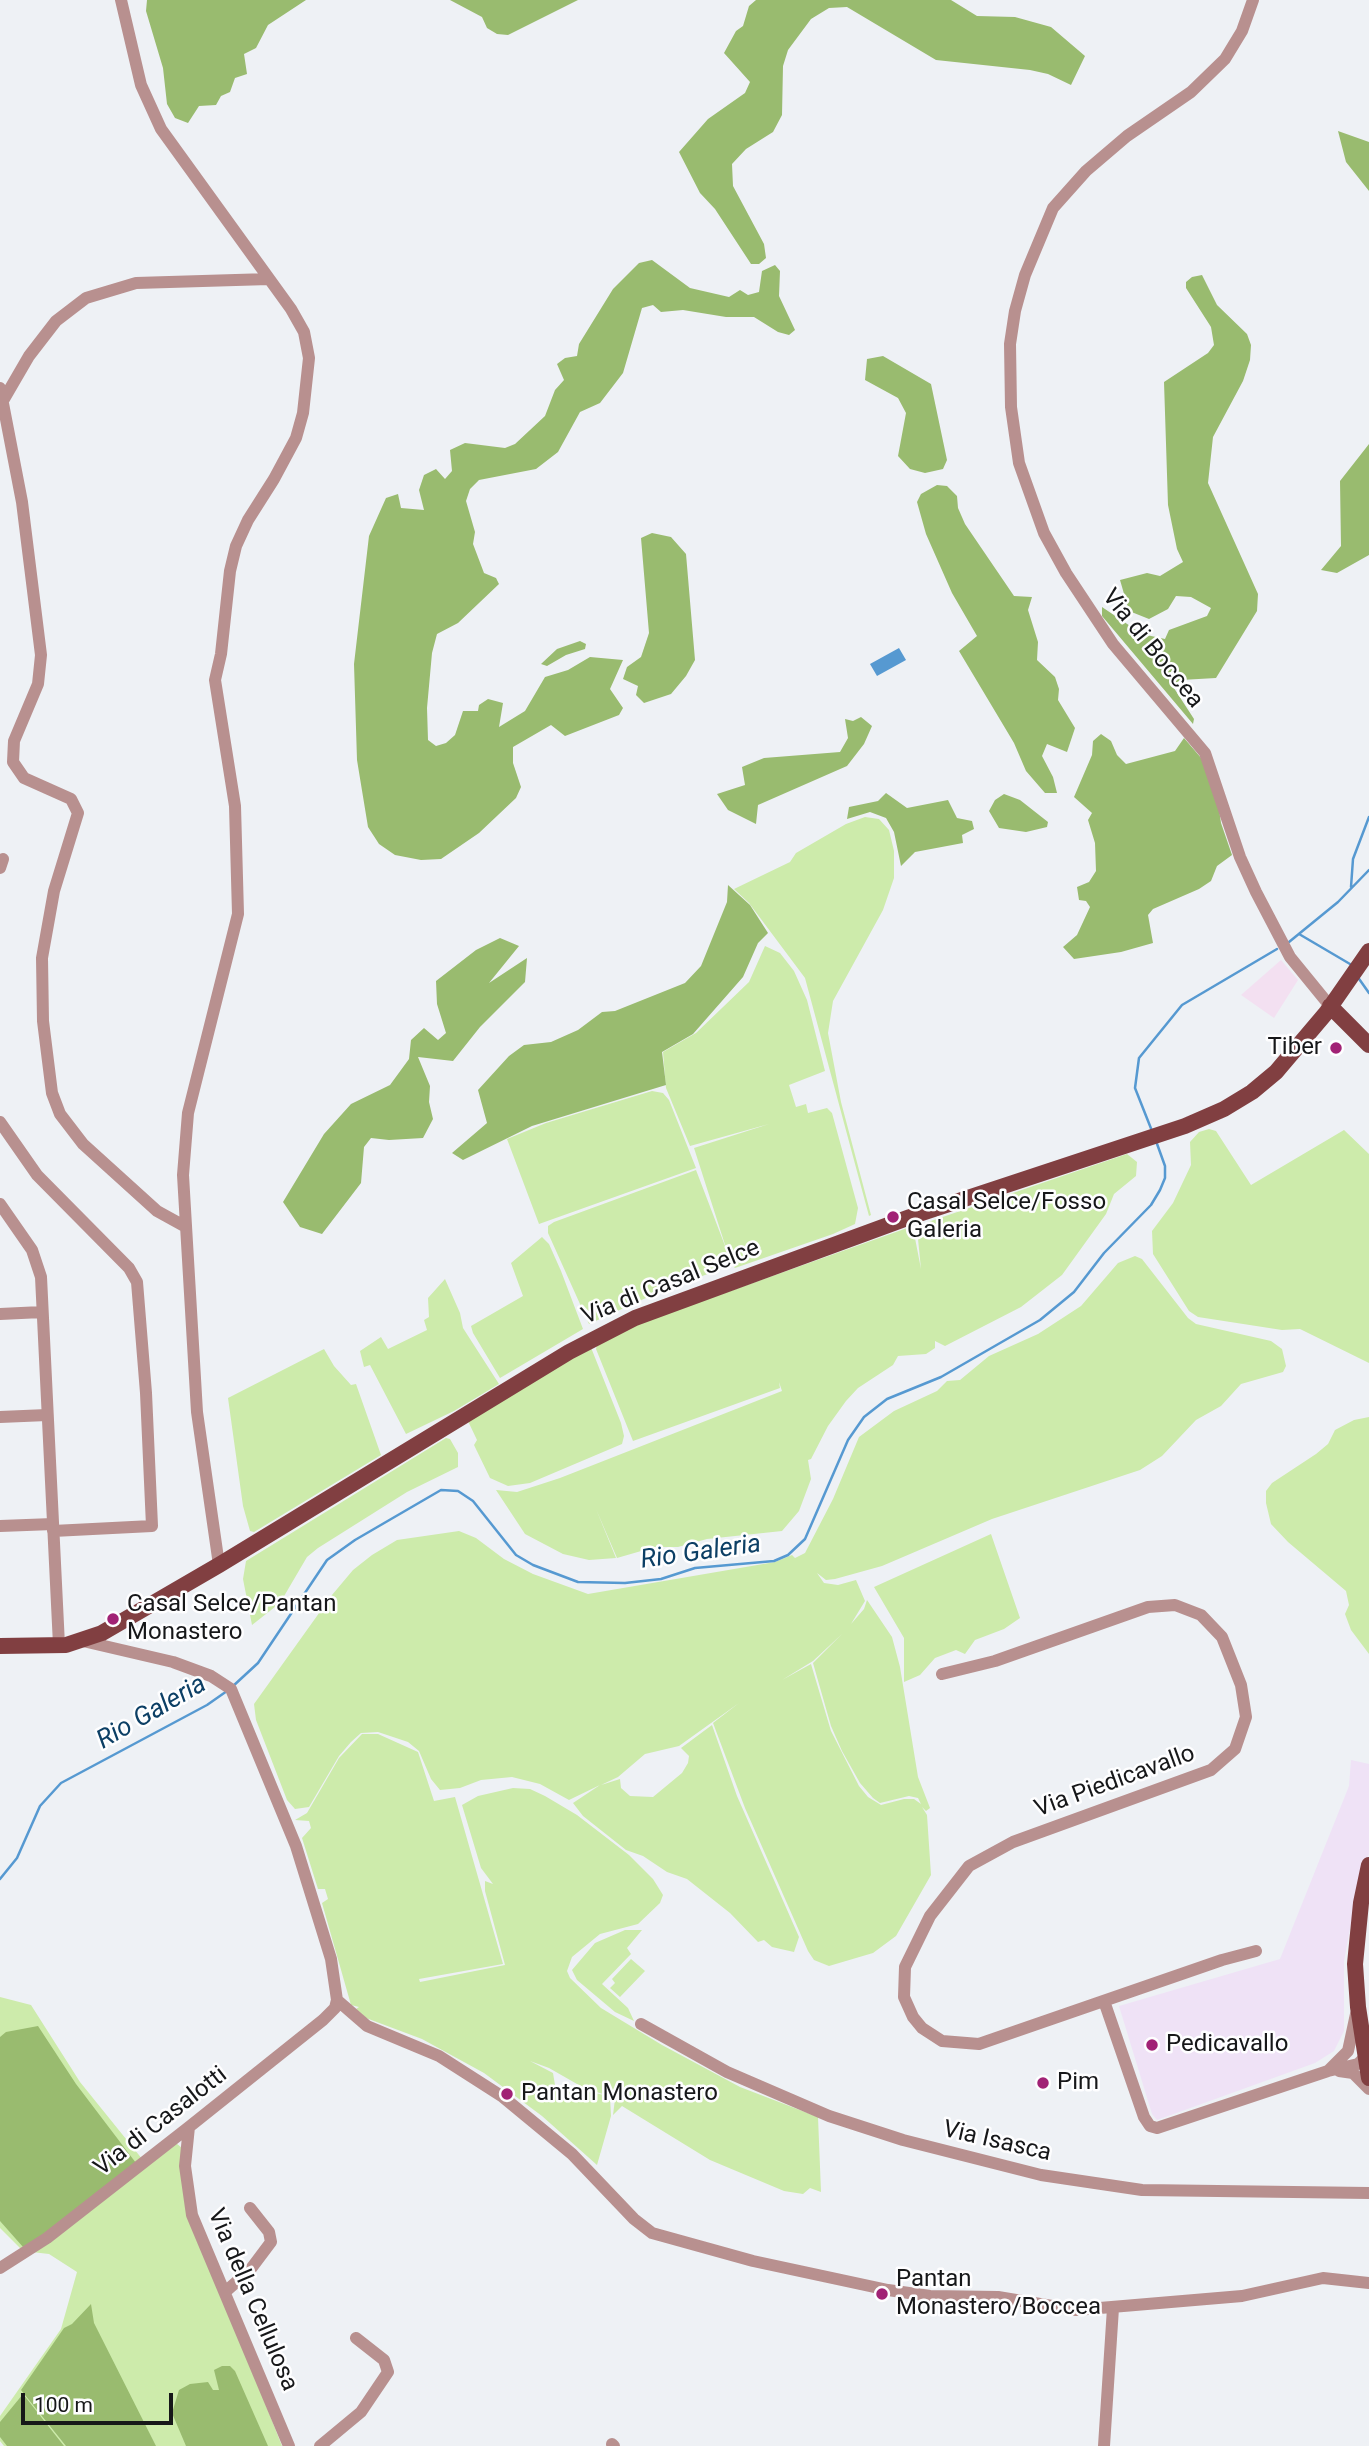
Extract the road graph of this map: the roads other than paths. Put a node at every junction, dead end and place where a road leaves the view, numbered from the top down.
1 (121, 0) edge
2 (1253, 0) edge
3 (269, 279) junction
4 (2, 393) edge
5 (1368, 952) edge
6 (1330, 1006) junction
7 (1369, 1045) edge
8 (0, 1122) edge
9 (0, 1204) edge
10 (186, 1227) junction
11 (42, 1312) junction
12 (0, 1314) edge
13 (47, 1415) junction
14 (0, 1417) edge
15 (0, 1526) edge
16 (53, 1527) junction
17 (219, 1565) junction
18 (83, 1641) junction
19 (60, 1645) junction
20 (0, 1646) edge
21 (942, 1674) dead end
22 (1369, 1865) edge
23 (1256, 1951) dead end
24 (337, 2000) junction
25 (1104, 2001) junction
26 (1358, 2007) junction
27 (641, 2024) dead end
28 (1365, 2057) junction
29 (1328, 2071) junction
30 (1369, 2078) edge
31 (1369, 2089) edge
32 (190, 2127) junction
33 (1369, 2193) edge
34 (250, 2208) dead end
35 (0, 2268) edge
36 (1369, 2283) edge
37 (225, 2292) junction
38 (1113, 2308) junction
39 (356, 2338) dead end
40 (289, 2446) edge
41 (320, 2446) edge
42 (1104, 2446) edge

1 - 3 street
2 - 6 street, Via di Boccea
3 - 4 street
3 - 10 street
4 - 10 street
5 - 6 main road, Via di Casal Selce
6 - 7 main road, Via di Boccea
6 - 17 main road, Via di Casal Selce
8 - 16 street
9 - 11 street
10 - 17 street
11 - 12 street
11 - 13 street
13 - 14 street
13 - 16 street
15 - 16 street
16 - 19 street
17 - 18 main road, Via di Casal Selce
18 - 19 main road, Via di Casal Selce
18 - 24 street
19 - 20 main road, Via di Casal Selce
21 - 25 street, Via Piedicavallo
22 - 26 main road
23 - 25 street, Via Piedicavallo
24 - 32 street, Via di Casalotti
24 - 38 street
25 - 29 street
26 - 28 main road
26 - 29 street
27 - 33 street, Via Isasca
28 - 29 street
28 - 30 main road
29 - 31 street
32 - 35 street, Via di Casalotti
32 - 37 street, Via della Cellulosa
34 - 37 street
36 - 38 street
37 - 40 street, Via della Cellulosa
38 - 42 street
39 - 41 street

